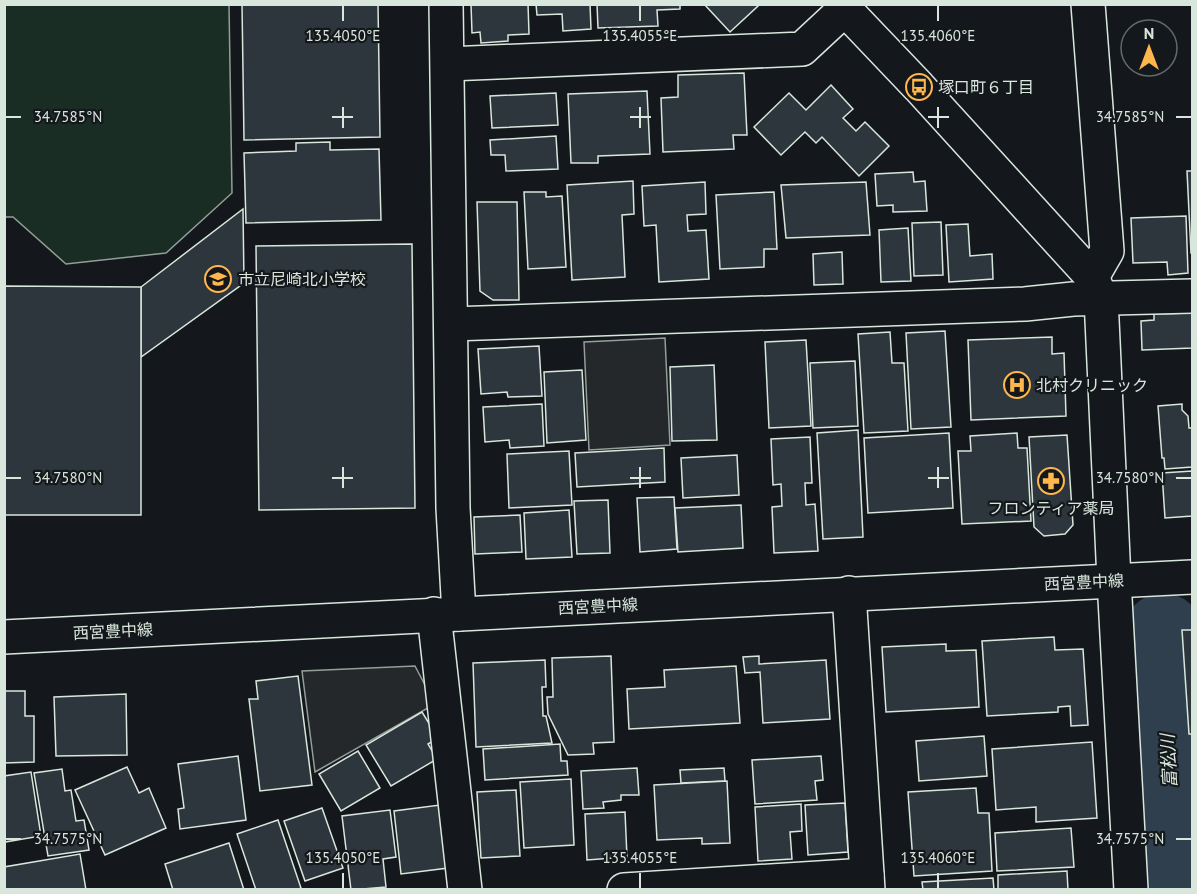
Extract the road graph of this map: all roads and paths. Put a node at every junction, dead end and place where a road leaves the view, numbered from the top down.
1 (446, 4) edge
2 (1088, 4) edge
3 (828, 22) edge
4 (448, 64) junction
5 (1097, 287) junction
6 (1192, 296) edge
7 (451, 324) junction
8 (1192, 577) edge
9 (1114, 580) junction
10 (849, 593) junction
11 (447, 614) junction
12 (4, 636) edge
13 (867, 883) edge
14 (465, 890) edge
15 (624, 890) edge
16 (1131, 890) edge

1 - 4 street
2 - 5 street
3 - 4 street
3 - 5 street
4 - 7 street
5 - 6 street
5 - 7 street
5 - 9 street
7 - 11 street
8 - 9 street, 西宮豊中線
9 - 10 street, 西宮豊中線
9 - 16 street
10 - 11 street, 西宮豊中線
10 - 13 street
11 - 12 street, 西宮豊中線
11 - 14 street
13 - 15 street

